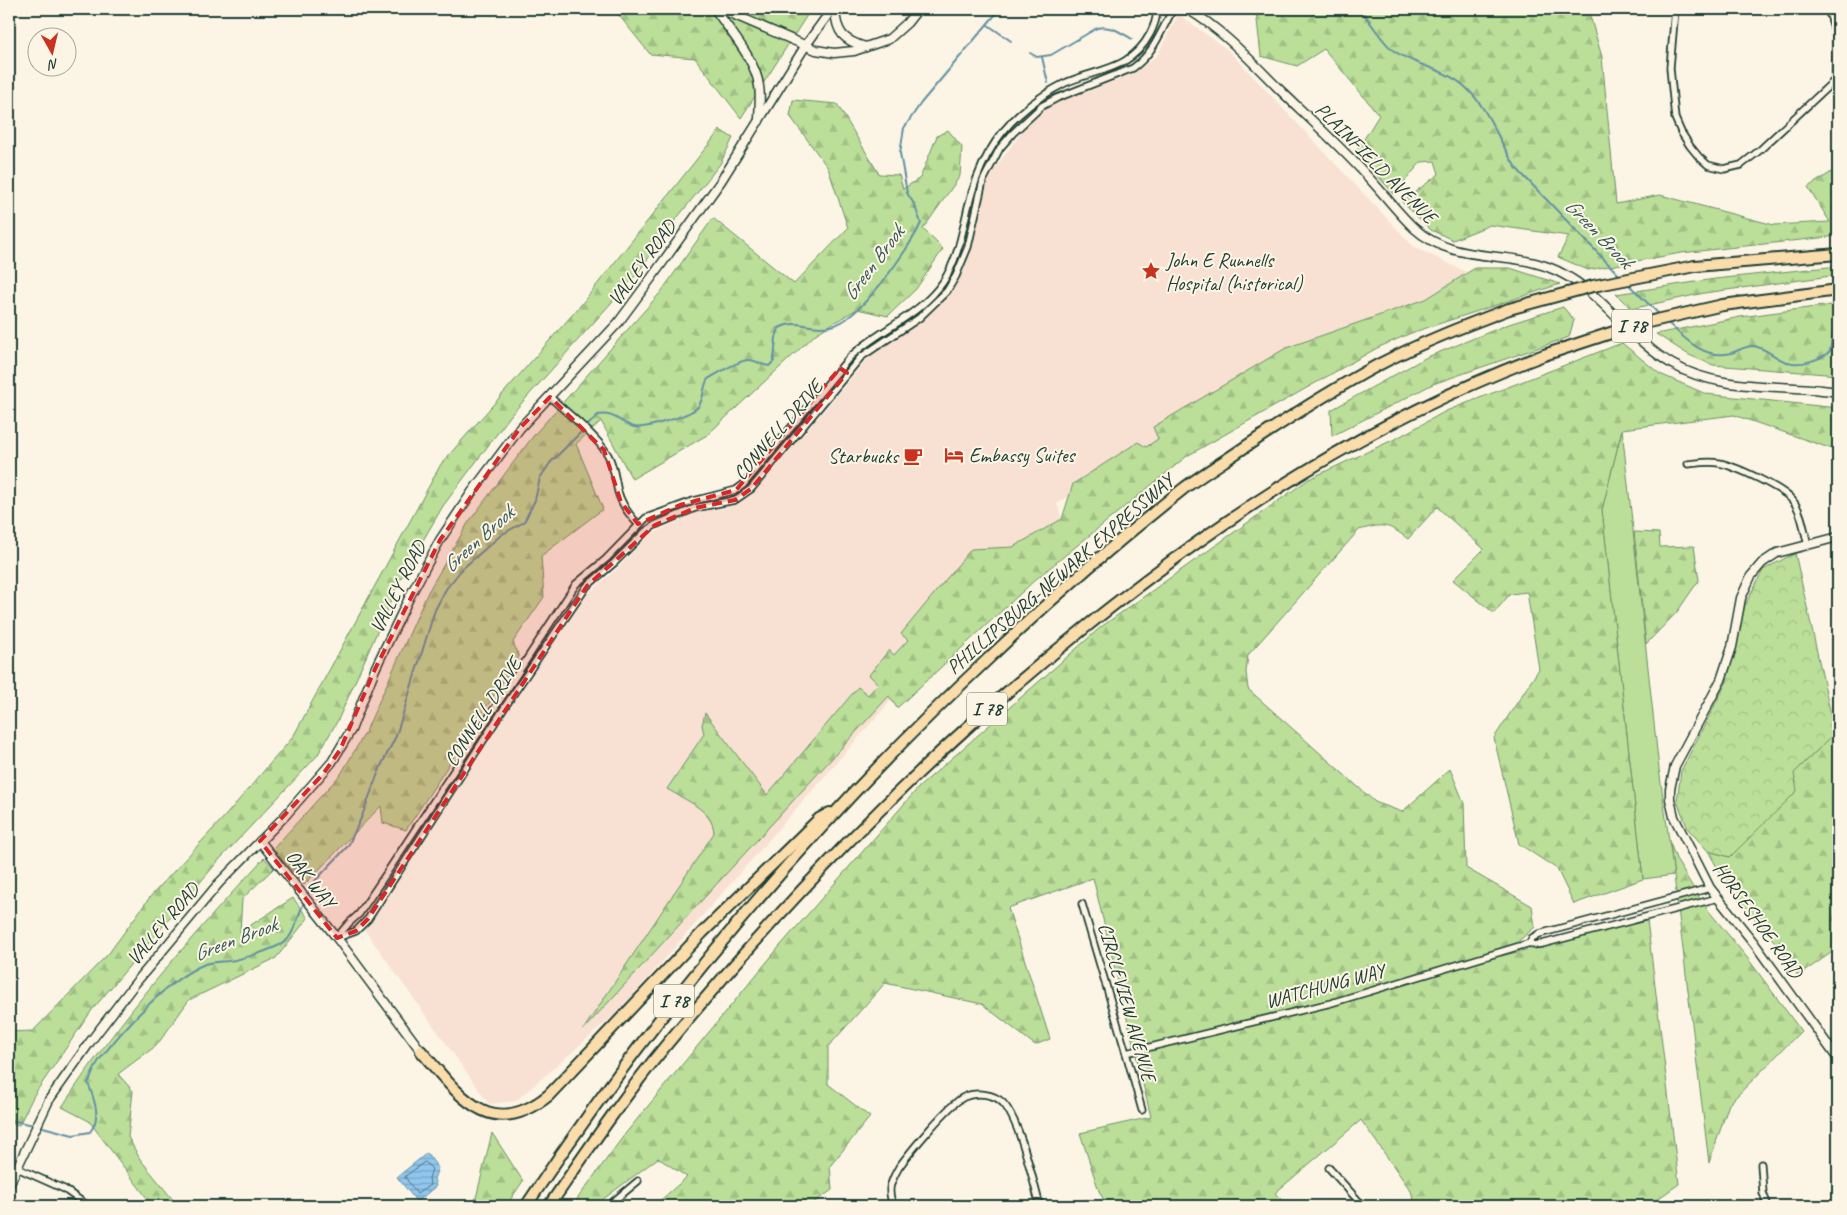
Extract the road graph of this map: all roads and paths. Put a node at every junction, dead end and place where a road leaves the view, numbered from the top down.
1 (714, 9) edge
2 (721, 9) edge
3 (834, 9) edge
4 (918, 9) edge
5 (1156, 9) edge
6 (1173, 9) edge
7 (1186, 9) edge
8 (1675, 9) edge
9 (1827, 9) edge
10 (806, 46) junction
11 (868, 48) junction
12 (1837, 81) edge
13 (758, 123) junction
14 (1838, 254) edge
15 (1838, 290) edge
16 (840, 368) junction
17 (847, 373) junction
18 (1838, 392) edge
19 (550, 397) junction
20 (1688, 464) dead end
21 (638, 524) junction
22 (1838, 537) edge
23 (1808, 545) junction
24 (838, 809) junction
25 (260, 841) junction
26 (1710, 888) junction
27 (1718, 898) junction
28 (1082, 904) dead end
29 (337, 938) junction
30 (1530, 942) junction
31 (421, 1051) joint
32 (1126, 1053) junction
33 (1838, 1059) edge
34 (1142, 1110) dead end
35 (1761, 1164) dead end
36 (17, 1168) junction
37 (1329, 1168) dead end
38 (638, 1181) dead end
39 (9, 1185) edge
40 (1087, 1204) dead end
41 (88, 1206) edge
42 (526, 1206) edge
43 (549, 1206) edge
44 (608, 1206) edge
45 (893, 1206) edge
46 (1040, 1206) edge
47 (1072, 1206) edge
48 (1362, 1206) edge
49 (1768, 1206) edge

1 - 13 main road
2 - 10 main road
3 - 10 main road, VALLEY ROAD
3 - 11 main road
4 - 11 main road
5 - 16 street, CONNELL DRIVE
6 - 17 street, CONNELL DRIVE
7 - 18 main road, PLAINFIELD AVENUE
8 - 12 street
9 - 12 street
10 - 11 main road
10 - 13 main road, VALLEY ROAD
13 - 19 main road, VALLEY ROAD
14 - 24 highway, PHILLIPSBURG-NEWARK EXPRESSWAY / I 78, bridge
15 - 43 highway, I 78, bridge
16 - 17 street
16 - 21 street, CONNELL DRIVE
17 - 29 street, CONNELL DRIVE
19 - 21 street
19 - 25 main road, VALLEY ROAD
20 - 23 street
21 - 29 street, CONNELL DRIVE
22 - 23 main road, HORSESHOE ROAD
23 - 26 main road, HORSESHOE ROAD
24 - 31 highway
24 - 42 highway, PHILLIPSBURG-NEWARK EXPRESSWAY / I 78
25 - 29 main road, OAK WAY
25 - 36 main road, VALLEY ROAD
26 - 27 main road, HORSESHOE ROAD
26 - 30 street, WATCHUNG WAY
27 - 30 street, WATCHUNG WAY
27 - 33 main road, HORSESHOE ROAD
28 - 32 street, CIRCLEVIEW AVENUE
29 - 31 main road
30 - 32 street, WATCHUNG WAY
32 - 34 street, CIRCLEVIEW AVENUE
35 - 49 street
36 - 39 main road, VALLEY ROAD
36 - 41 street
37 - 48 street
38 - 44 street
40 - 47 street
45 - 46 street

